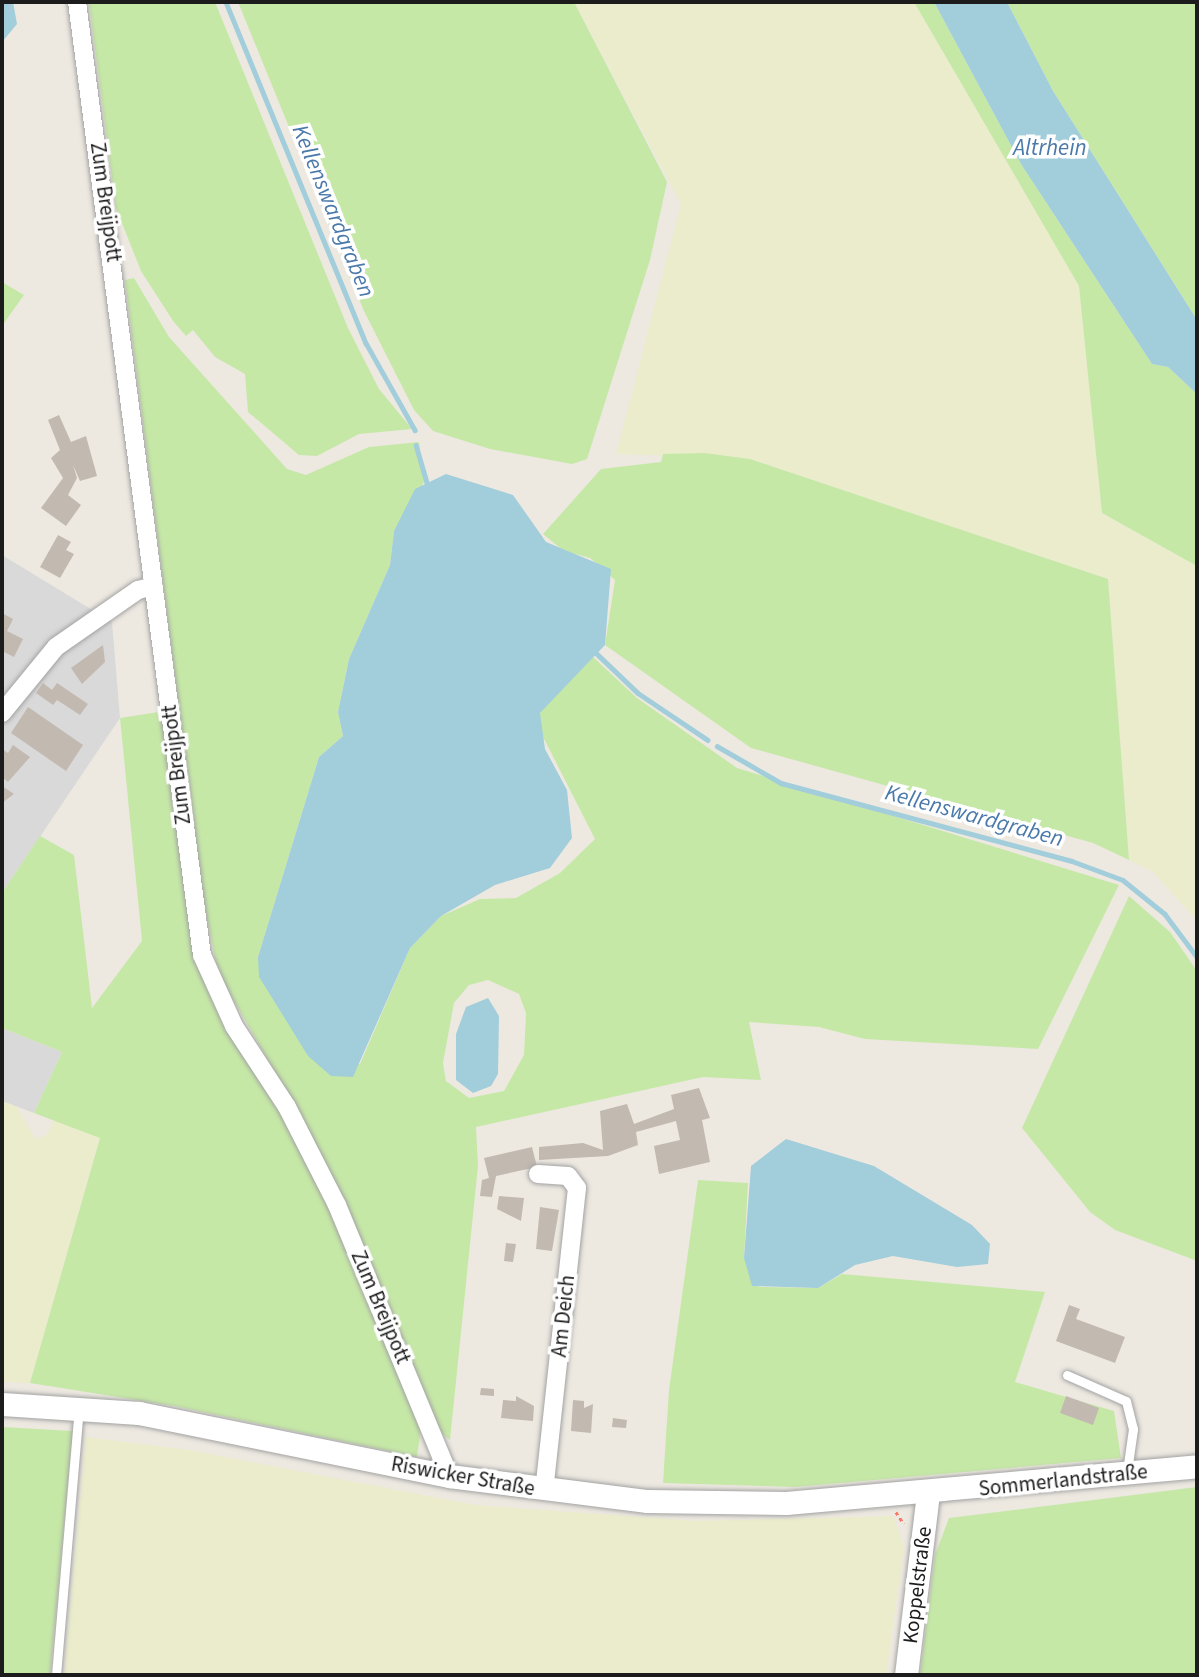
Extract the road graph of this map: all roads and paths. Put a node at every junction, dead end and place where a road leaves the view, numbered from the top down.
1 (77, 2) edge
2 (154, 586) junction
3 (2, 713) edge
4 (538, 1174) dead end
5 (1067, 1375) dead end
6 (2, 1404) edge
7 (79, 1407) junction
8 (1197, 1466) edge
9 (1127, 1473) junction
10 (449, 1476) junction
11 (544, 1490) junction
12 (928, 1494) junction
13 (56, 1675) edge
14 (906, 1675) edge

1 - 2 street, Zum Breijpott
2 - 3 street
2 - 10 street, Zum Breijpott
4 - 11 street, Am Deich
5 - 9 lane
6 - 7 street, Riswicker Straße
7 - 10 street, Riswicker Straße
7 - 13 lane
8 - 9 street, Sommerlandstraße
9 - 12 street, Sommerlandstraße
10 - 11 street, Riswicker Straße
11 - 12 street, Riswicker Straße
12 - 14 street, Koppelstraße

